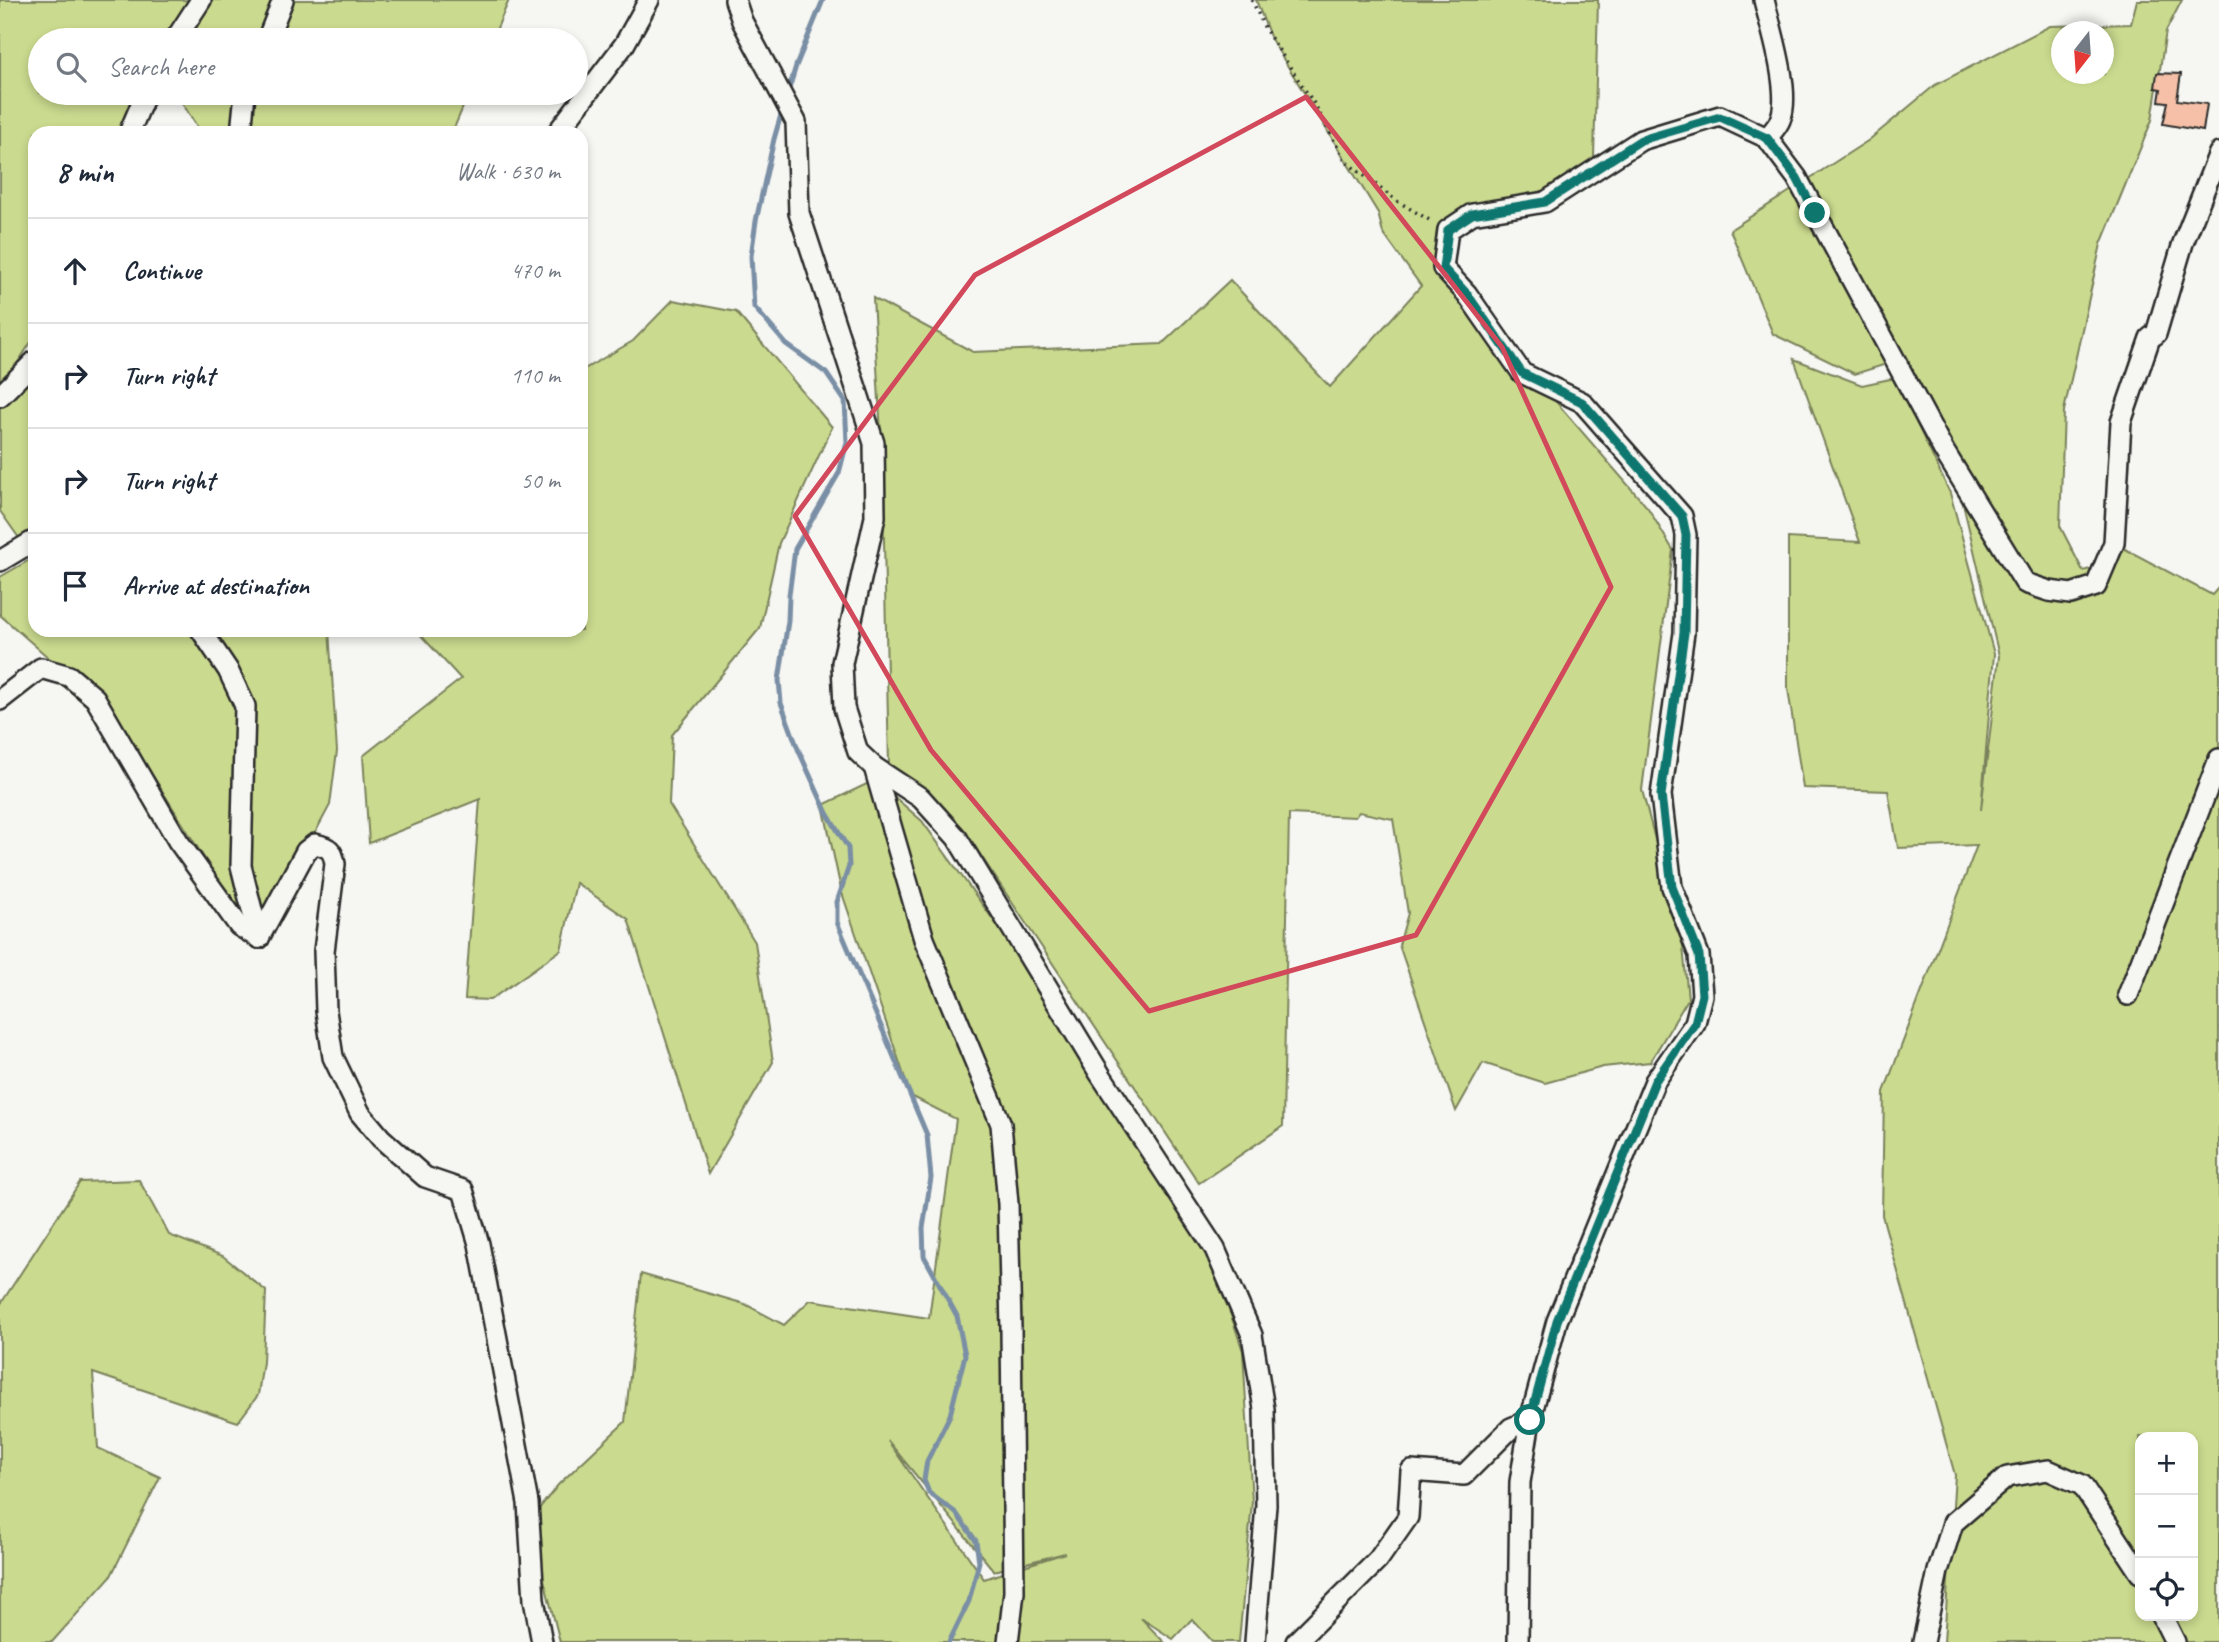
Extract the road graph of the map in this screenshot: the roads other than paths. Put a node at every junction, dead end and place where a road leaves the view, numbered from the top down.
1 (201, 0) edge
2 (283, 0) edge
3 (649, 0) edge
4 (734, 0) edge
5 (1764, 0) edge
6 (183, 28) edge
7 (272, 28) edge
8 (588, 92) edge
9 (141, 105) edge
10 (244, 105) edge
11 (578, 105) edge
12 (132, 126) edge
13 (241, 126) edge
14 (562, 126) edge
15 (1767, 138) junction
16 (2219, 153) edge
17 (28, 368) edge
18 (0, 396) edge
19 (28, 544) edge
20 (0, 561) edge
21 (206, 637) edge
22 (0, 700) edge
23 (2219, 759) edge
24 (874, 767) junction
25 (259, 938) junction
26 (2128, 995) dead end
27 (1530, 1420) junction
28 (2135, 1565) edge
29 (2164, 1621) edge
30 (542, 1642) edge
31 (1008, 1642) edge
32 (1255, 1642) edge
33 (1296, 1642) edge
34 (1518, 1642) edge
35 (1923, 1642) edge
36 (2175, 1642) edge

1 - 6 street
2 - 7 street
3 - 8 street
4 - 24 street
5 - 15 street
9 - 12 street
10 - 13 street
11 - 14 street
15 - 16 street
15 - 27 street
17 - 18 street
19 - 20 street
21 - 25 street
22 - 25 street
23 - 26 street
24 - 31 street
24 - 32 street
25 - 30 street
27 - 33 street
27 - 34 street
28 - 35 street
29 - 36 street

